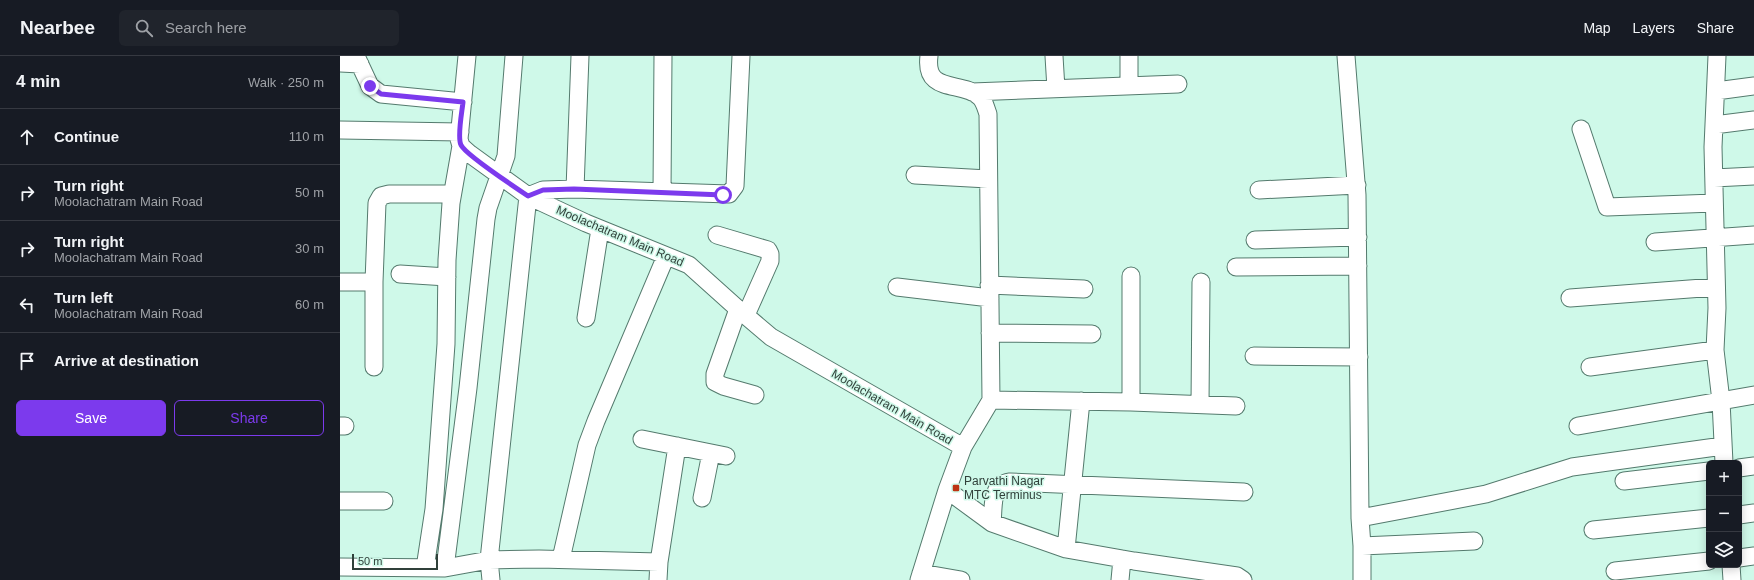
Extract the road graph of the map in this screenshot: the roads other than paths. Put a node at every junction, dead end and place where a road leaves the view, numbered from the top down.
1 (467, 56) edge
2 (514, 56) edge
3 (580, 56) edge
4 (664, 56) edge
5 (741, 56) edge
6 (929, 56) edge
7 (1054, 56) edge
8 (1129, 56) edge
9 (1346, 56) edge
10 (1717, 56) edge
11 (358, 60) edge
12 (340, 63) edge
13 (1178, 84) dead end
14 (1129, 86) junction
15 (1754, 86) edge
16 (1056, 89) junction
17 (1716, 91) junction
18 (972, 92) junction
19 (463, 102) junction
20 (1754, 120) edge
21 (1714, 125) junction
22 (1581, 129) dead end
23 (340, 130) edge
24 (460, 139) junction
25 (499, 175) junction
26 (915, 175) dead end
27 (1754, 176) edge
28 (1714, 178) junction
29 (988, 179) junction
30 (1357, 185) junction
31 (574, 189) junction
32 (1259, 190) dead end
33 (662, 192) junction
34 (452, 194) junction
35 (528, 196) junction
36 (1714, 203) junction
37 (600, 229) junction
38 (717, 235) dead end
39 (1754, 235) edge
40 (1358, 237) junction
41 (1715, 237) junction
42 (1255, 240) dead end
43 (1655, 242) dead end
44 (666, 256) junction
45 (1358, 266) junction
46 (1236, 268) dead end
47 (400, 274) dead end
48 (1131, 276) dead end
49 (447, 277) junction
50 (340, 282) edge
51 (374, 282) junction
52 (1201, 282) dead end
53 (897, 287) dead end
54 (1716, 287) junction
55 (1084, 289) dead end
56 (990, 292) junction
57 (1570, 298) dead end
58 (742, 312) junction
59 (586, 318) dead end
60 (990, 333) junction
61 (1092, 334) dead end
62 (1715, 350) junction
63 (1254, 356) dead end
64 (1359, 357) junction
65 (374, 367) dead end
66 (1590, 368) dead end
67 (755, 395) dead end
68 (1754, 395) edge
69 (990, 400) junction
70 (1081, 401) junction
71 (1721, 401) junction
72 (1131, 402) junction
73 (1200, 405) junction
74 (1236, 406) dead end
75 (1578, 426) dead end
76 (642, 439) dead end
77 (677, 446) junction
78 (1723, 446) junction
79 (963, 447) junction
80 (1724, 460) edge
81 (1754, 466) edge
82 (1742, 468) edge
83 (1706, 471) edge
84 (1624, 481) dead end
85 (1072, 484) junction
86 (947, 490) junction
87 (1244, 492) dead end
88 (702, 498) dead end
89 (340, 501) edge
90 (384, 501) dead end
91 (1754, 513) edge
92 (1742, 515) edge
93 (1360, 518) junction
94 (1706, 518) edge
95 (992, 522) junction
96 (1593, 530) dead end
97 (1474, 541) dead end
98 (1362, 546) junction
99 (1066, 549) junction
100 (1754, 556) edge
101 (1742, 558) edge
102 (561, 559) junction
103 (1122, 559) junction
104 (489, 560) junction
105 (1706, 561) edge
106 (658, 562) junction
107 (340, 567) edge
108 (425, 568) junction
109 (445, 568) junction
110 (1731, 568) edge
111 (1615, 571) dead end
112 (365, 573) edge
113 (1193, 575) edge
114 (920, 577) edge
115 (491, 580) edge
116 (658, 580) edge
117 (961, 580) edge
118 (1120, 580) edge
119 (1243, 580) edge
120 (1362, 580) edge
121 (1732, 580) edge

1 - 19 street
2 - 25 street
3 - 31 street
4 - 33 street
5 - 33 street
6 - 18 street
7 - 16 street
8 - 14 street
9 - 30 street
10 - 17 street
11 - 12 street
11 - 19 street
13 - 14 street
14 - 16 street
15 - 17 street
16 - 18 street
17 - 21 street
18 - 29 street
19 - 24 street
20 - 21 street
21 - 28 street
22 - 36 street
23 - 24 street
24 - 25 street, Moolachatram Main Road
24 - 34 street
25 - 35 street, Moolachatram Main Road
25 - 109 street
26 - 29 street
27 - 28 street
28 - 36 street
29 - 56 street
30 - 32 street
30 - 40 street
31 - 33 street
31 - 35 street
34 - 49 street
34 - 51 street
35 - 37 street, Moolachatram Main Road
35 - 104 street
36 - 41 street
37 - 44 street, Moolachatram Main Road
37 - 59 street
38 - 58 street
39 - 41 street
40 - 42 street
40 - 45 street
41 - 43 street
41 - 54 street
44 - 58 street, Moolachatram Main Road
44 - 102 street
45 - 46 street
45 - 64 street
47 - 49 street
48 - 72 street
49 - 108 street
50 - 51 street
51 - 65 street
52 - 73 street
53 - 56 street
54 - 57 street
54 - 62 street
55 - 56 street
56 - 60 street
58 - 67 street
58 - 79 street, Moolachatram Main Road
60 - 61 street
60 - 69 street
62 - 66 street
62 - 71 street
63 - 64 street
64 - 93 street
68 - 71 street
69 - 70 street
69 - 79 street
70 - 72 street
70 - 85 street
71 - 75 street
71 - 78 street
72 - 73 street
73 - 74 street
76 - 77 street
77 - 88 street
77 - 106 street
78 - 80 street
78 - 93 street
79 - 86 street
81 - 82 street
83 - 84 street
85 - 87 street
85 - 95 street
85 - 99 street
86 - 95 street
86 - 114 street
89 - 90 street
91 - 92 street
93 - 98 street
94 - 96 street
95 - 99 street
97 - 98 street
98 - 120 street
99 - 103 street
100 - 101 street
102 - 104 street
102 - 106 street
103 - 113 street
103 - 118 street
104 - 109 street
104 - 115 street
105 - 111 street
106 - 116 street
107 - 112 street
108 - 109 street
108 - 112 street
110 - 121 street
113 - 119 street
114 - 117 street

